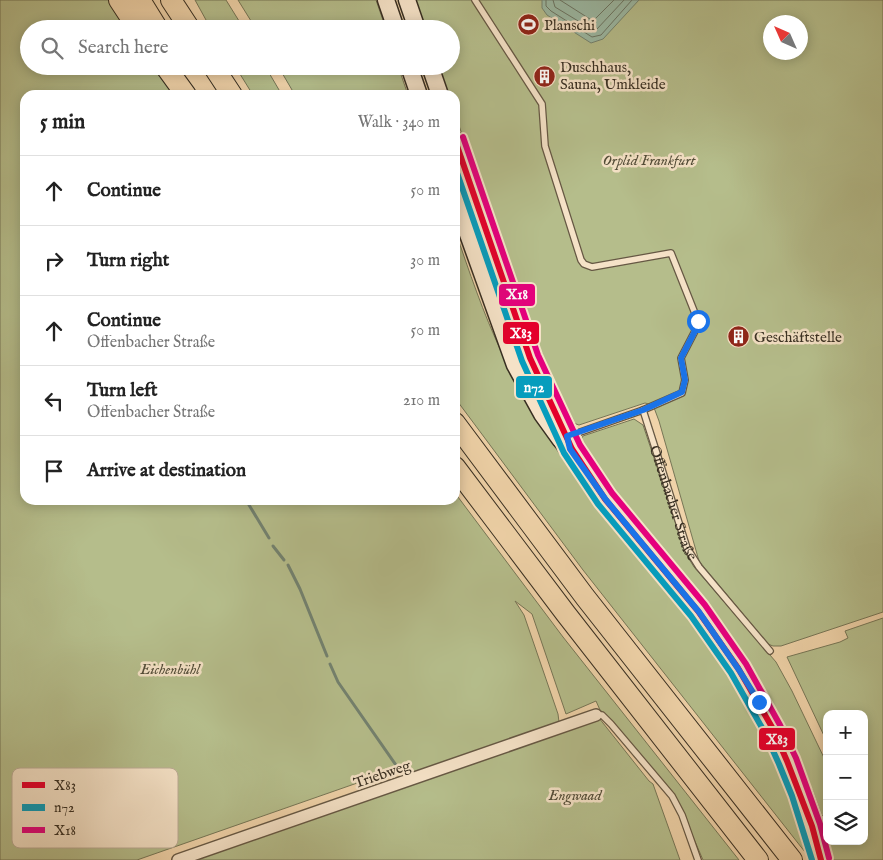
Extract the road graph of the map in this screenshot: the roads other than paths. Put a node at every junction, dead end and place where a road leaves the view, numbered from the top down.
1 (119, 0) edge
2 (140, 0) edge
3 (171, 0) edge
4 (180, 0) edge
5 (386, 0) edge
6 (407, 0) edge
7 (475, 0) edge
8 (132, 20) edge
9 (152, 20) edge
10 (184, 20) edge
11 (190, 20) edge
12 (393, 20) edge
13 (414, 20) edge
14 (172, 75) edge
15 (186, 75) edge
16 (219, 75) edge
17 (412, 75) edge
18 (433, 75) edge
19 (182, 90) edge
20 (195, 90) edge
21 (229, 90) edge
22 (417, 90) edge
23 (438, 90) edge
24 (460, 155) edge
25 (460, 212) edge
26 (643, 410) junction
27 (460, 430) edge
28 (566, 442) junction
29 (460, 475) edge
30 (770, 650) dead end
31 (596, 715) joint
32 (178, 860) edge
33 (698, 860) edge
34 (758, 860) edge
35 (792, 860) edge
36 (821, 860) edge

1 - 8 highway
2 - 9 highway
3 - 10 highway
4 - 11 highway
5 - 12 main road
6 - 13 main road
7 - 26 lane
14 - 19 highway
15 - 20 highway
16 - 21 highway
17 - 22 main road
18 - 23 main road
24 - 28 main road
25 - 28 main road
26 - 28 lane
26 - 30 lane, Offenbacher Straße
27 - 35 highway
28 - 36 main road
29 - 34 highway
31 - 32 street, Triebweg
31 - 33 lane

